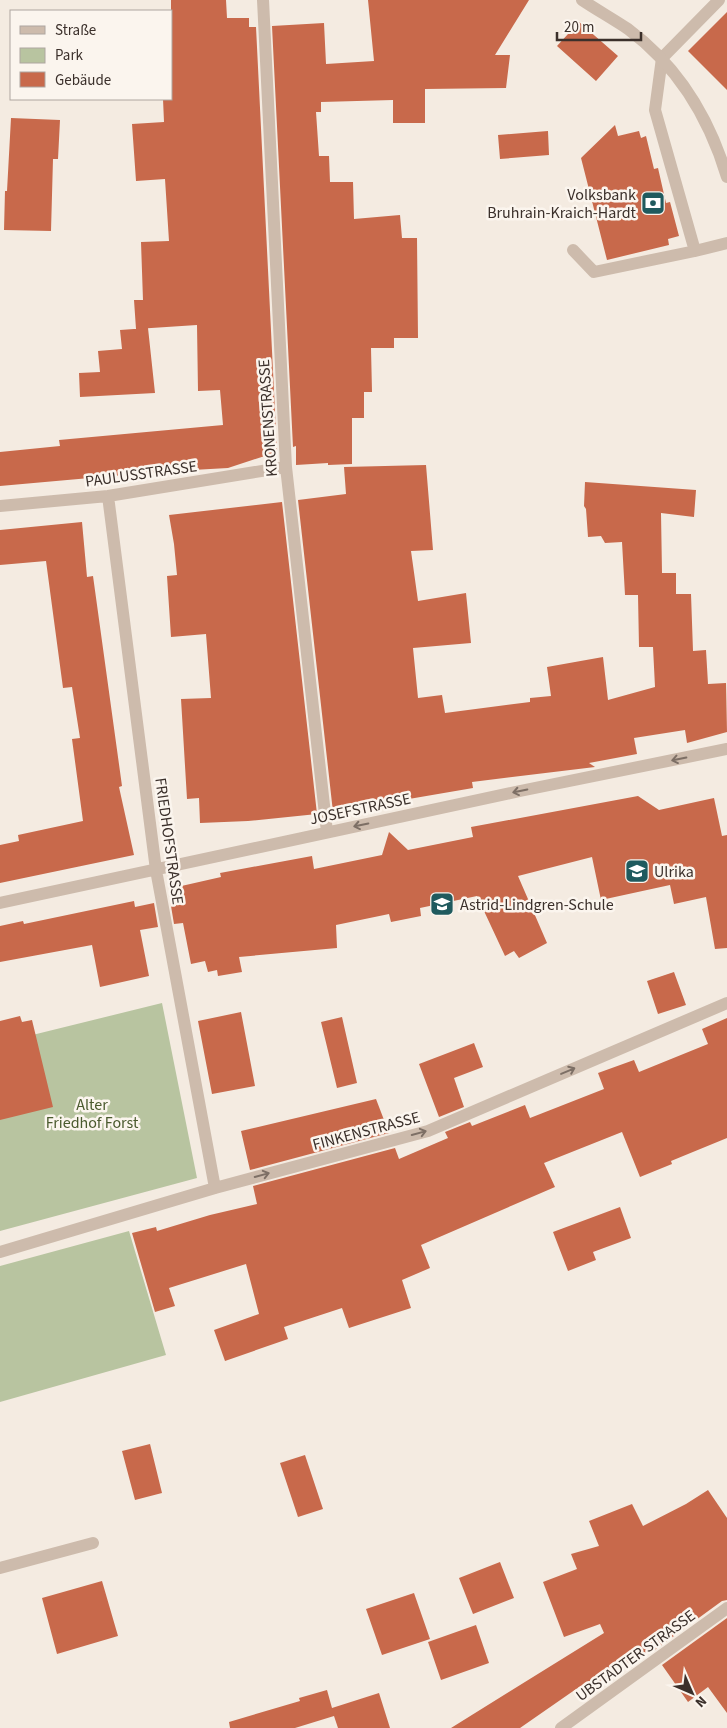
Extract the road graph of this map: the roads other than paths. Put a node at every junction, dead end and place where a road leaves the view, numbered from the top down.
1 (263, 0) edge
2 (582, 0) edge
3 (720, 0) edge
4 (662, 58) junction
5 (727, 177) edge
6 (727, 243) edge
7 (573, 250) dead end
8 (695, 252) junction
9 (286, 467) junction
10 (108, 496) junction
11 (0, 506) edge
12 (727, 749) edge
13 (328, 832) junction
14 (156, 870) junction
15 (0, 903) edge
16 (727, 1003) edge
17 (214, 1188) junction
18 (0, 1252) edge
19 (93, 1543) dead end
20 (0, 1568) edge
21 (727, 1608) edge
22 (562, 1728) edge

1 - 9 street, KRONENSTRASSE
2 - 4 street
3 - 4 street
4 - 5 street
4 - 8 street
6 - 8 street
7 - 8 street
9 - 10 street, PAULUSSTRASSE
9 - 13 street, KRONENSTRASSE
10 - 11 street, PAULUSSTRASSE
10 - 14 street, FRIEDHOFSTRASSE
12 -> 13 street, JOSEFSTRASSE
13 - 14 street, JOSEFSTRASSE
14 - 15 street, JOSEFSTRASSE
14 - 17 street, FRIEDHOFSTRASSE
17 -> 16 street, FINKENSTRASSE
17 - 18 street, FINKENSTRASSE
19 - 20 street
21 - 22 street, UBSTADTER STRASSE

